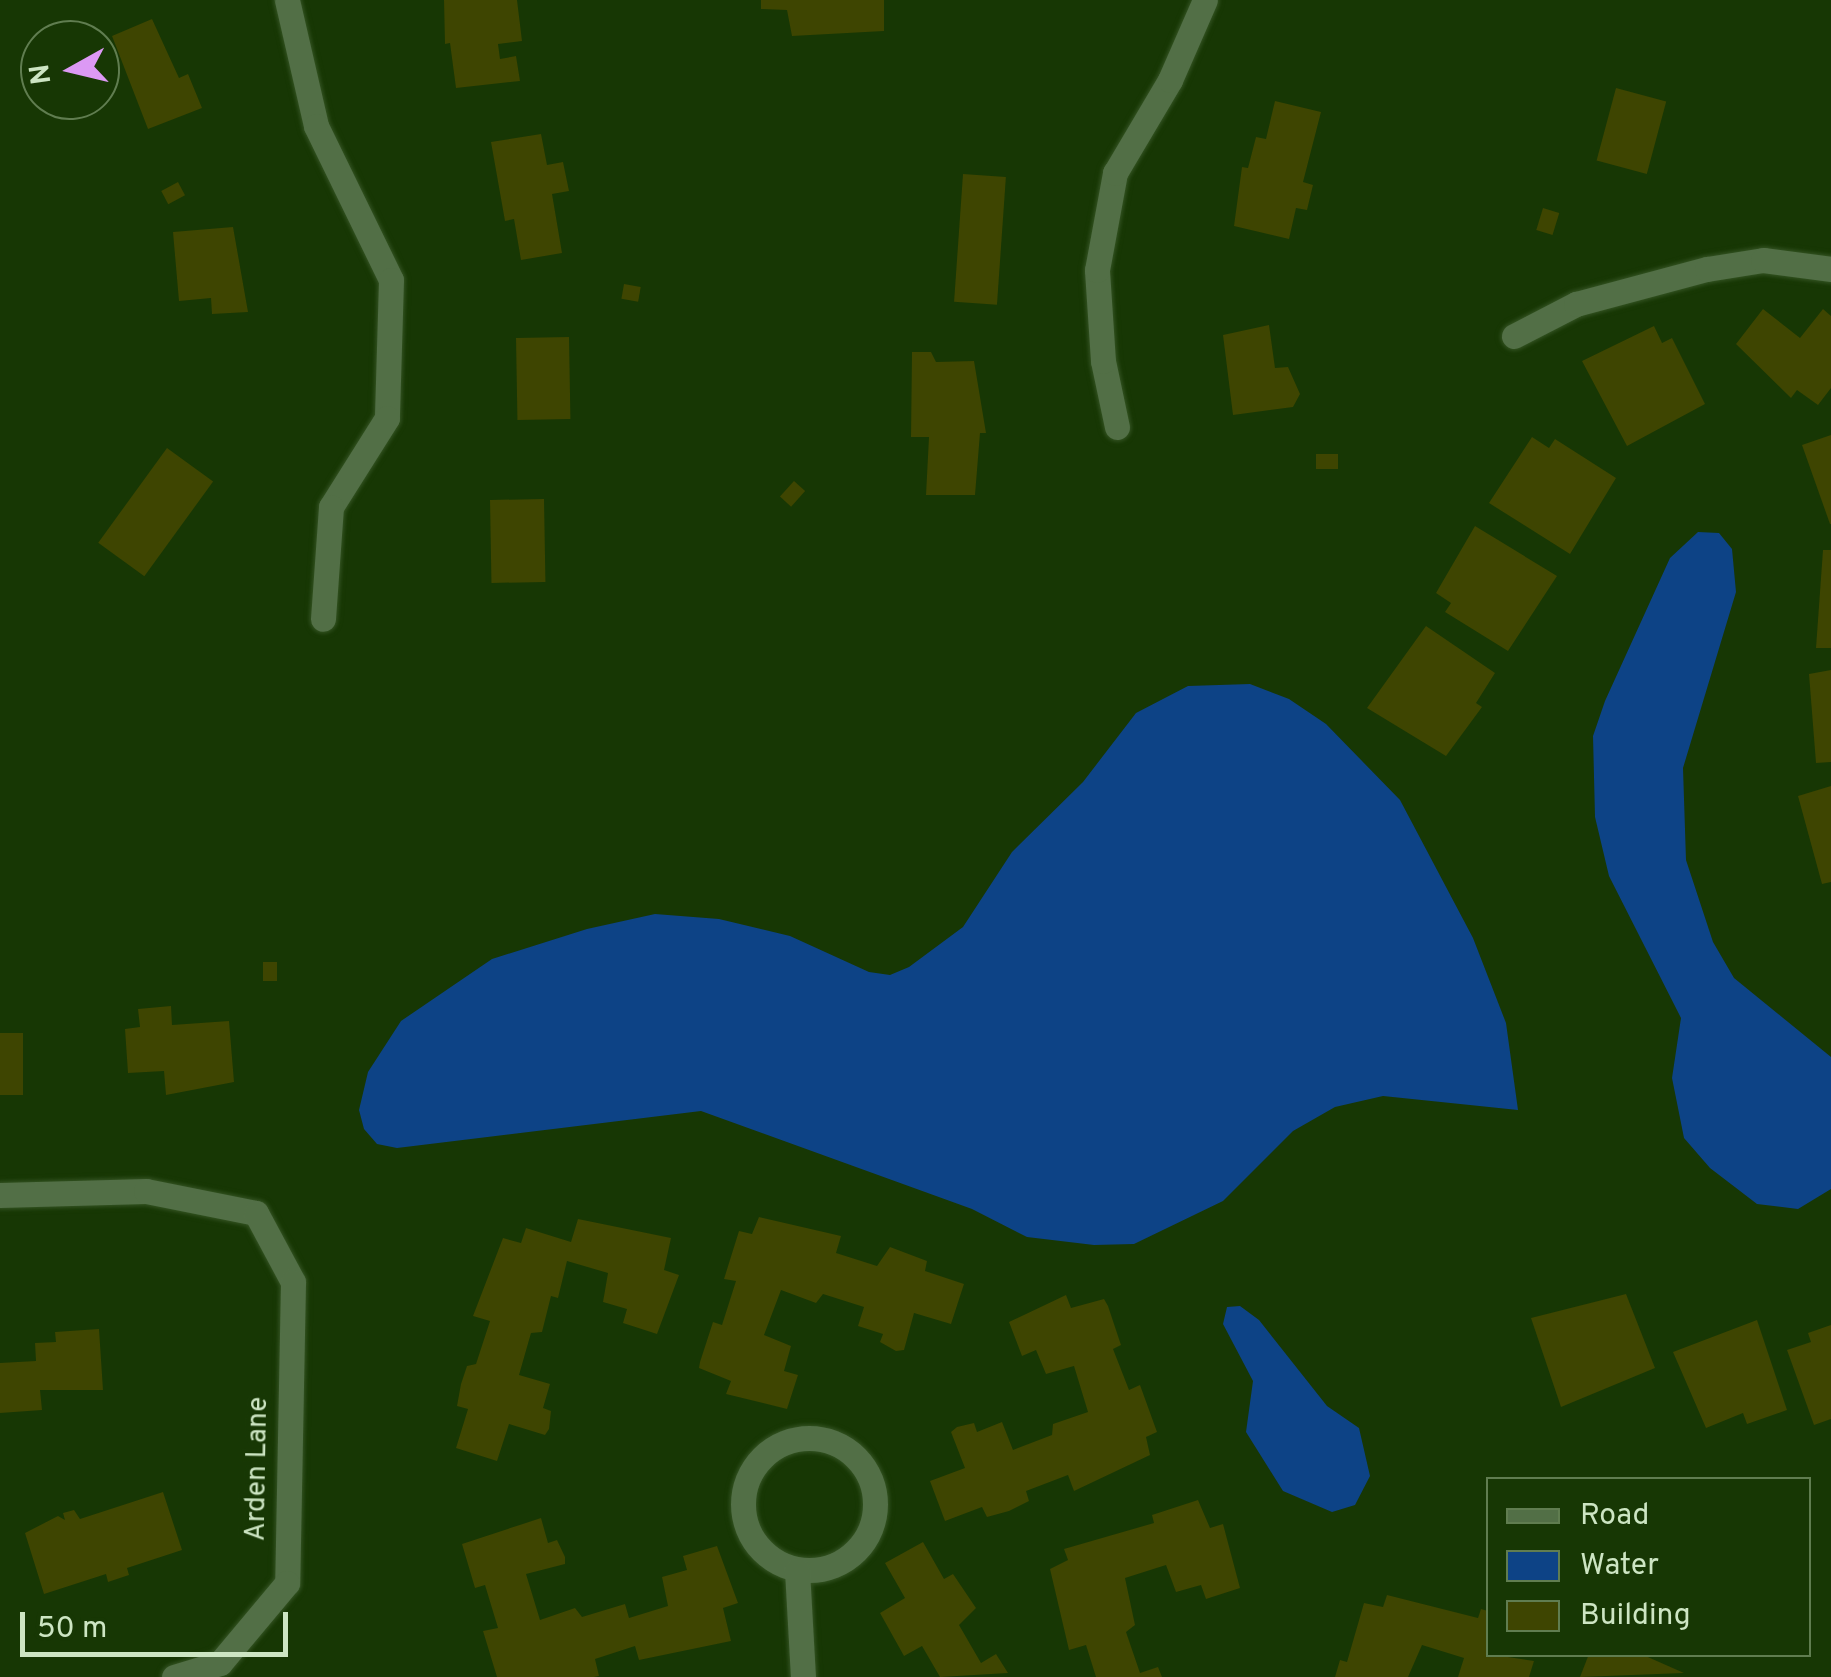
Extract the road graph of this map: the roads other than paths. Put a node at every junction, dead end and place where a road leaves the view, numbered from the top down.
1 (287, 0) edge
2 (1204, 0) edge
3 (1831, 269) edge
4 (1514, 336) dead end
5 (1117, 428) dead end
6 (323, 619) dead end
7 (0, 1195) edge
8 (797, 1570) junction
9 (174, 1677) edge
10 (803, 1677) edge

1 - 6 street
2 - 5 street
3 - 4 street
7 - 9 street, Arden Lane
8 - 8 street
8 - 10 street

